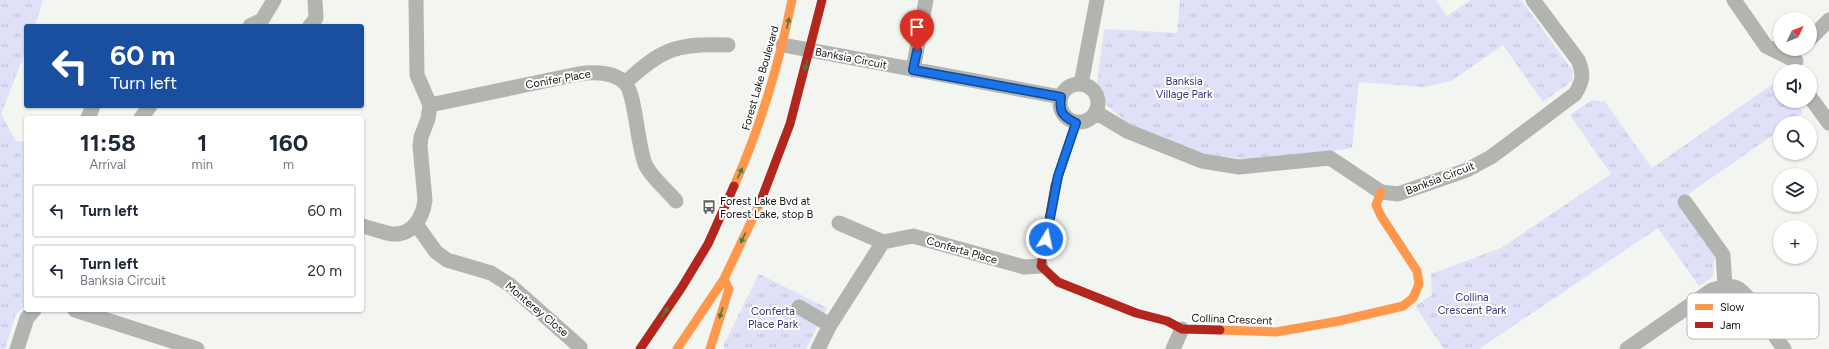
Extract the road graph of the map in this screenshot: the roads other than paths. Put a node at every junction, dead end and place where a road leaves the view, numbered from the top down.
1 (274, 0) edge
2 (315, 0) edge
3 (416, 0) edge
4 (792, 0) edge
5 (822, 0) edge
6 (926, 0) edge
7 (1097, 0) edge
8 (1533, 0) edge
9 (1734, 0) edge
10 (1829, 20) edge
11 (261, 24) edge
12 (312, 24) edge
13 (1817, 32) edge
14 (728, 44) dead end
15 (783, 45) junction
16 (810, 50) junction
17 (1798, 60) edge
18 (913, 70) junction
19 (625, 83) junction
20 (1081, 84) junction
21 (1061, 97) junction
22 (430, 105) junction
23 (1817, 107) edge
24 (1097, 113) junction
25 (1076, 123) junction
26 (1829, 124) edge
27 (1380, 192) junction
28 (676, 201) dead end
29 (1685, 202) dead end
30 (839, 223) dead end
31 (416, 224) junction
32 (364, 226) edge
33 (883, 242) junction
34 (1041, 266) junction
35 (724, 279) junction
36 (1725, 286) junction
37 (1708, 293) edge
38 (1742, 293) edge
39 (799, 307) dead end
40 (1687, 307) edge
41 (32, 312) edge
42 (81, 312) edge
43 (830, 325) junction
44 (1182, 329) junction
45 (1777, 339) edge
46 (580, 346) dead end
47 (645, 347) edge
48 (17, 349) edge
49 (197, 349) edge
50 (677, 349) edge
51 (710, 349) edge
52 (818, 349) edge
53 (1173, 349) edge
54 (1627, 349) edge
55 (1784, 349) edge

1 - 11 street
2 - 12 street
3 - 22 street
15 -> 4 main road, Forest Lake Boulevard
5 - 16 main road
6 - 18 street
7 - 20 street
8 - 27 street, Banksia Circuit
9 - 17 street
10 - 13 street
14 - 19 street
15 - 16 street, Banksia Circuit
47 -> 15 main road, Forest Lake Boulevard
16 - 18 street, Banksia Circuit
16 -> 35 main road
18 - 21 street, Banksia Circuit
19 - 22 street, Conifer Place
19 - 28 street
20 - 21 street
20 - 24 street
21 - 25 street
22 - 31 street
23 - 26 street
24 - 25 street
24 - 27 street
25 - 34 main road
27 - 44 main road, Collina Crescent
29 - 36 street
30 - 33 street
31 - 32 street
31 - 46 street, Monterey Close
33 - 34 street, Conferta Place
33 - 43 street
34 - 44 main road, Collina Crescent
35 - 50 main road
35 -> 51 main road
36 - 37 street
36 - 38 street
39 - 43 street
40 - 54 street
41 - 48 street
42 - 49 street
43 - 52 street
44 - 53 street
45 - 55 street

